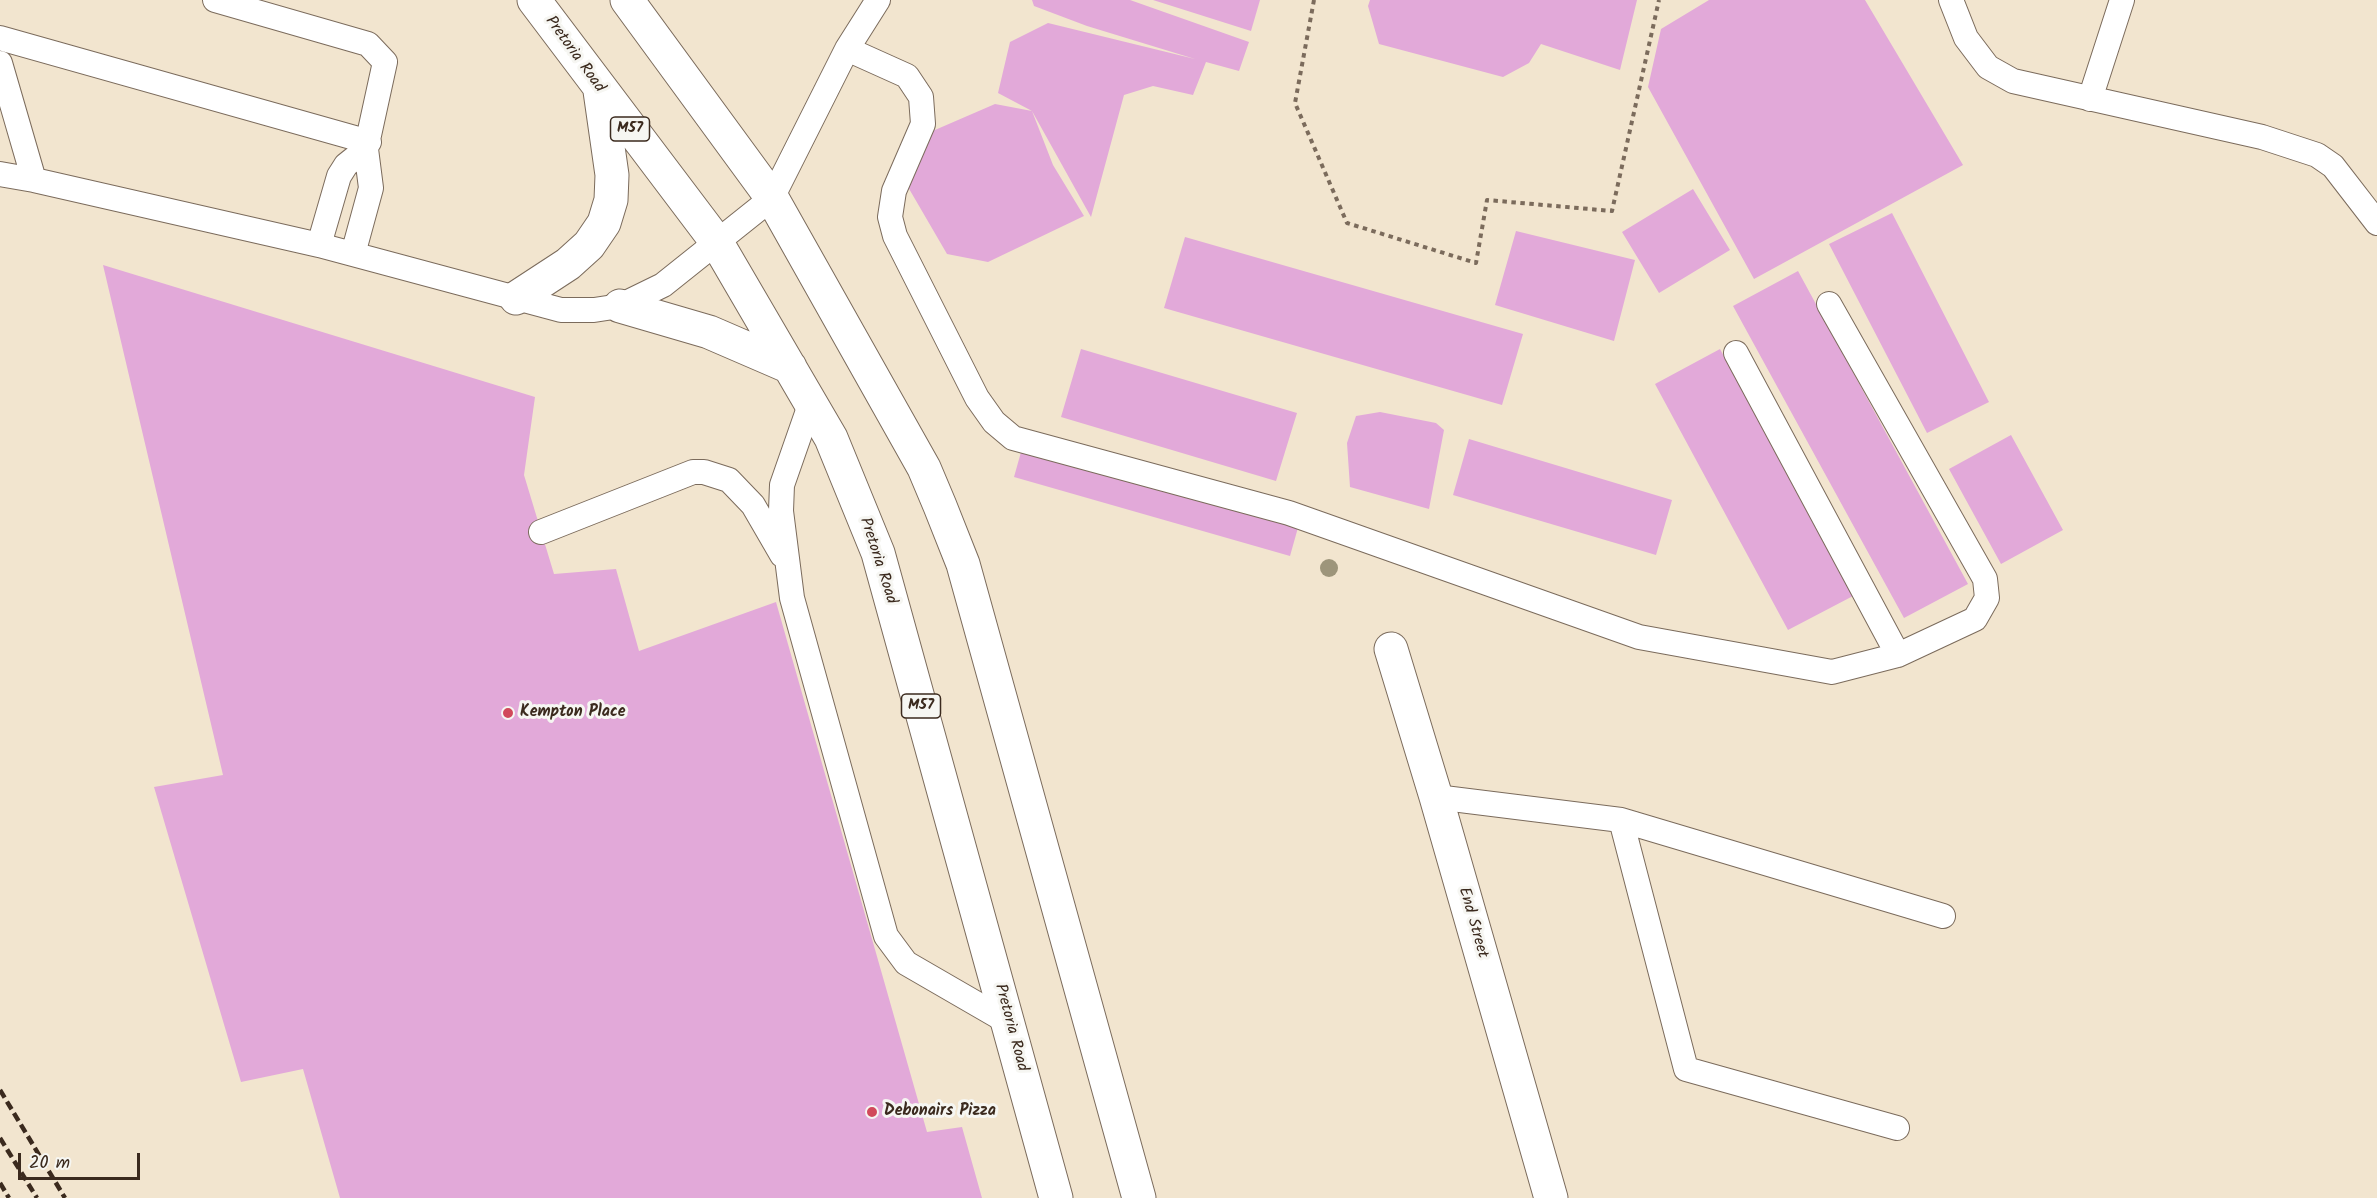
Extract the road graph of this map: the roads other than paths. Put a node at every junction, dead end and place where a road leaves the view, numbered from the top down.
1 (215, 0) edge
2 (534, 0) edge
3 (627, 0) edge
4 (878, 0) edge
5 (1951, 0) edge
6 (2118, 1) edge
7 (0, 38) edge
8 (847, 49) junction
9 (0, 63) edge
10 (600, 90) junction
11 (2090, 99) junction
12 (368, 146) junction
13 (0, 174) edge
14 (34, 180) junction
15 (772, 198) junction
16 (2377, 223) edge
17 (717, 242) junction
18 (319, 245) junction
19 (353, 254) junction
20 (516, 298) junction
21 (1829, 304) dead end
22 (620, 306) junction
23 (1736, 353) dead end
24 (790, 367) junction
25 (811, 402) junction
26 (541, 532) dead end
27 (788, 565) junction
28 (1391, 649) dead end
29 (1898, 655) junction
30 (1436, 797) junction
31 (1621, 820) junction
32 (1943, 916) dead end
33 (1008, 1022) junction
34 (1897, 1128) dead end
35 (1056, 1198) edge
36 (1139, 1198) edge
37 (1551, 1198) edge

1 - 12 lane
2 - 10 main road, Pretoria Road / M57
3 - 15 main road
4 - 8 lane
5 - 11 lane
6 - 11 lane
7 - 12 lane
8 - 15 lane
8 - 29 lane
9 - 14 lane
10 - 17 main road, Pretoria Road / M57
10 - 20 main road
11 - 16 lane
12 - 18 lane
12 - 19 lane
13 - 14 lane
14 - 18 lane
15 - 17 lane
15 - 36 main road
17 - 22 lane
17 - 24 main road, Pretoria Road / M57
18 - 19 lane
19 - 20 lane
20 - 22 lane
21 - 29 lane
22 - 24 main road
23 - 29 lane
24 - 25 main road, Pretoria Road / M57
25 - 27 lane
25 - 33 main road, Pretoria Road / M57
26 - 27 lane
27 - 33 lane
28 - 30 main road, End Street
30 - 31 lane
30 - 37 main road, End Street
31 - 32 lane
31 - 34 lane
33 - 35 main road, Pretoria Road / M57

